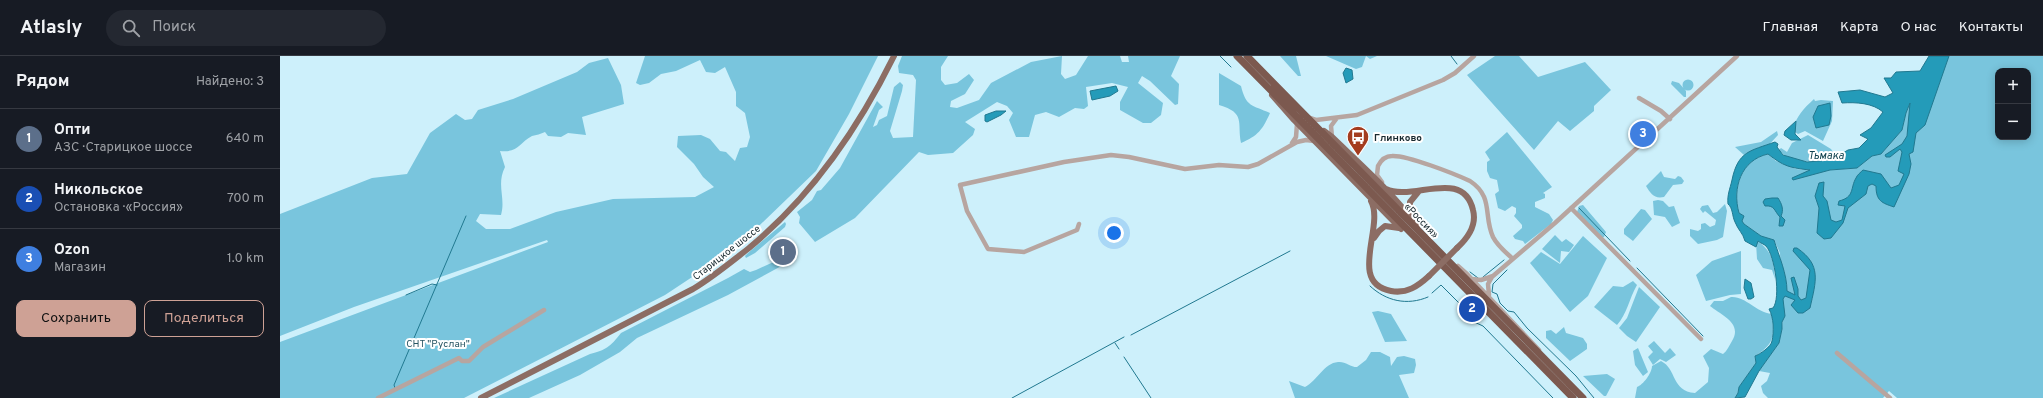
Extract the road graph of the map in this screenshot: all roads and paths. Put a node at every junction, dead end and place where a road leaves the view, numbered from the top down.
1 (894, 56) edge
2 (1236, 56) edge
3 (1247, 56) edge
4 (1474, 56) edge
5 (1737, 56) edge
6 (1263, 83) junction
7 (1638, 98) dead end
8 (1306, 117) junction
9 (1338, 117) junction
10 (1670, 119) junction
11 (1312, 123) junction
12 (1297, 124) junction
13 (1332, 137) junction
14 (1314, 141) junction
15 (1291, 144) junction
16 (1340, 161) junction
17 (1357, 183) junction
18 (1381, 187) junction
19 (1419, 191) junction
20 (1391, 192) junction
21 (1369, 196) junction
22 (1571, 208) junction
23 (1411, 217) junction
24 (1079, 224) dead end
25 (1401, 229) junction
26 (1372, 241) junction
27 (1424, 241) junction
28 (1442, 254) junction
29 (1512, 258) junction
30 (1493, 276) junction
31 (1472, 279) junction
32 (1490, 297) junction
33 (544, 310) dead end
34 (1701, 339) dead end
35 (1837, 353) dead end
36 (1551, 365) junction
37 (378, 398) edge
38 (481, 398) edge
39 (1573, 398) edge
40 (1583, 398) edge
41 (1890, 398) edge

1 - 38 main road, Старицкое шоссе
2 - 6 highway, «Россия»
3 - 8 highway, «Россия»
4 - 9 street
5 - 10 street
6 - 12 main road
6 - 16 highway, «Россия»
7 - 10 street
8 - 9 street
8 - 11 highway, «Россия»
9 - 13 street
10 - 22 street
11 - 13 main road
11 - 27 highway, «Россия»
12 - 14 main road
12 - 15 street
13 - 18 main road
14 - 15 street
14 - 17 main road
15 - 24 street
16 - 17 main road
16 - 27 highway, «Россия»
17 - 21 main road
18 - 20 main road
18 - 23 main road
19 - 20 main road
19 - 23 main road
19 - 26 main road, bridge
20 - 29 street
21 - 25 main road
21 - 26 main road
22 - 29 street
22 - 34 street
23 - 27 main road
25 - 26 main road
25 - 27 main road
27 - 28 highway, «Россия»
27 - 39 highway, «Россия»
28 - 31 street
28 - 36 highway, «Россия»
29 - 30 street
30 - 31 street
30 - 32 street
31 - 32 street
32 - 36 street
33 - 37 street
35 - 41 street
36 - 40 highway, «Россия»

